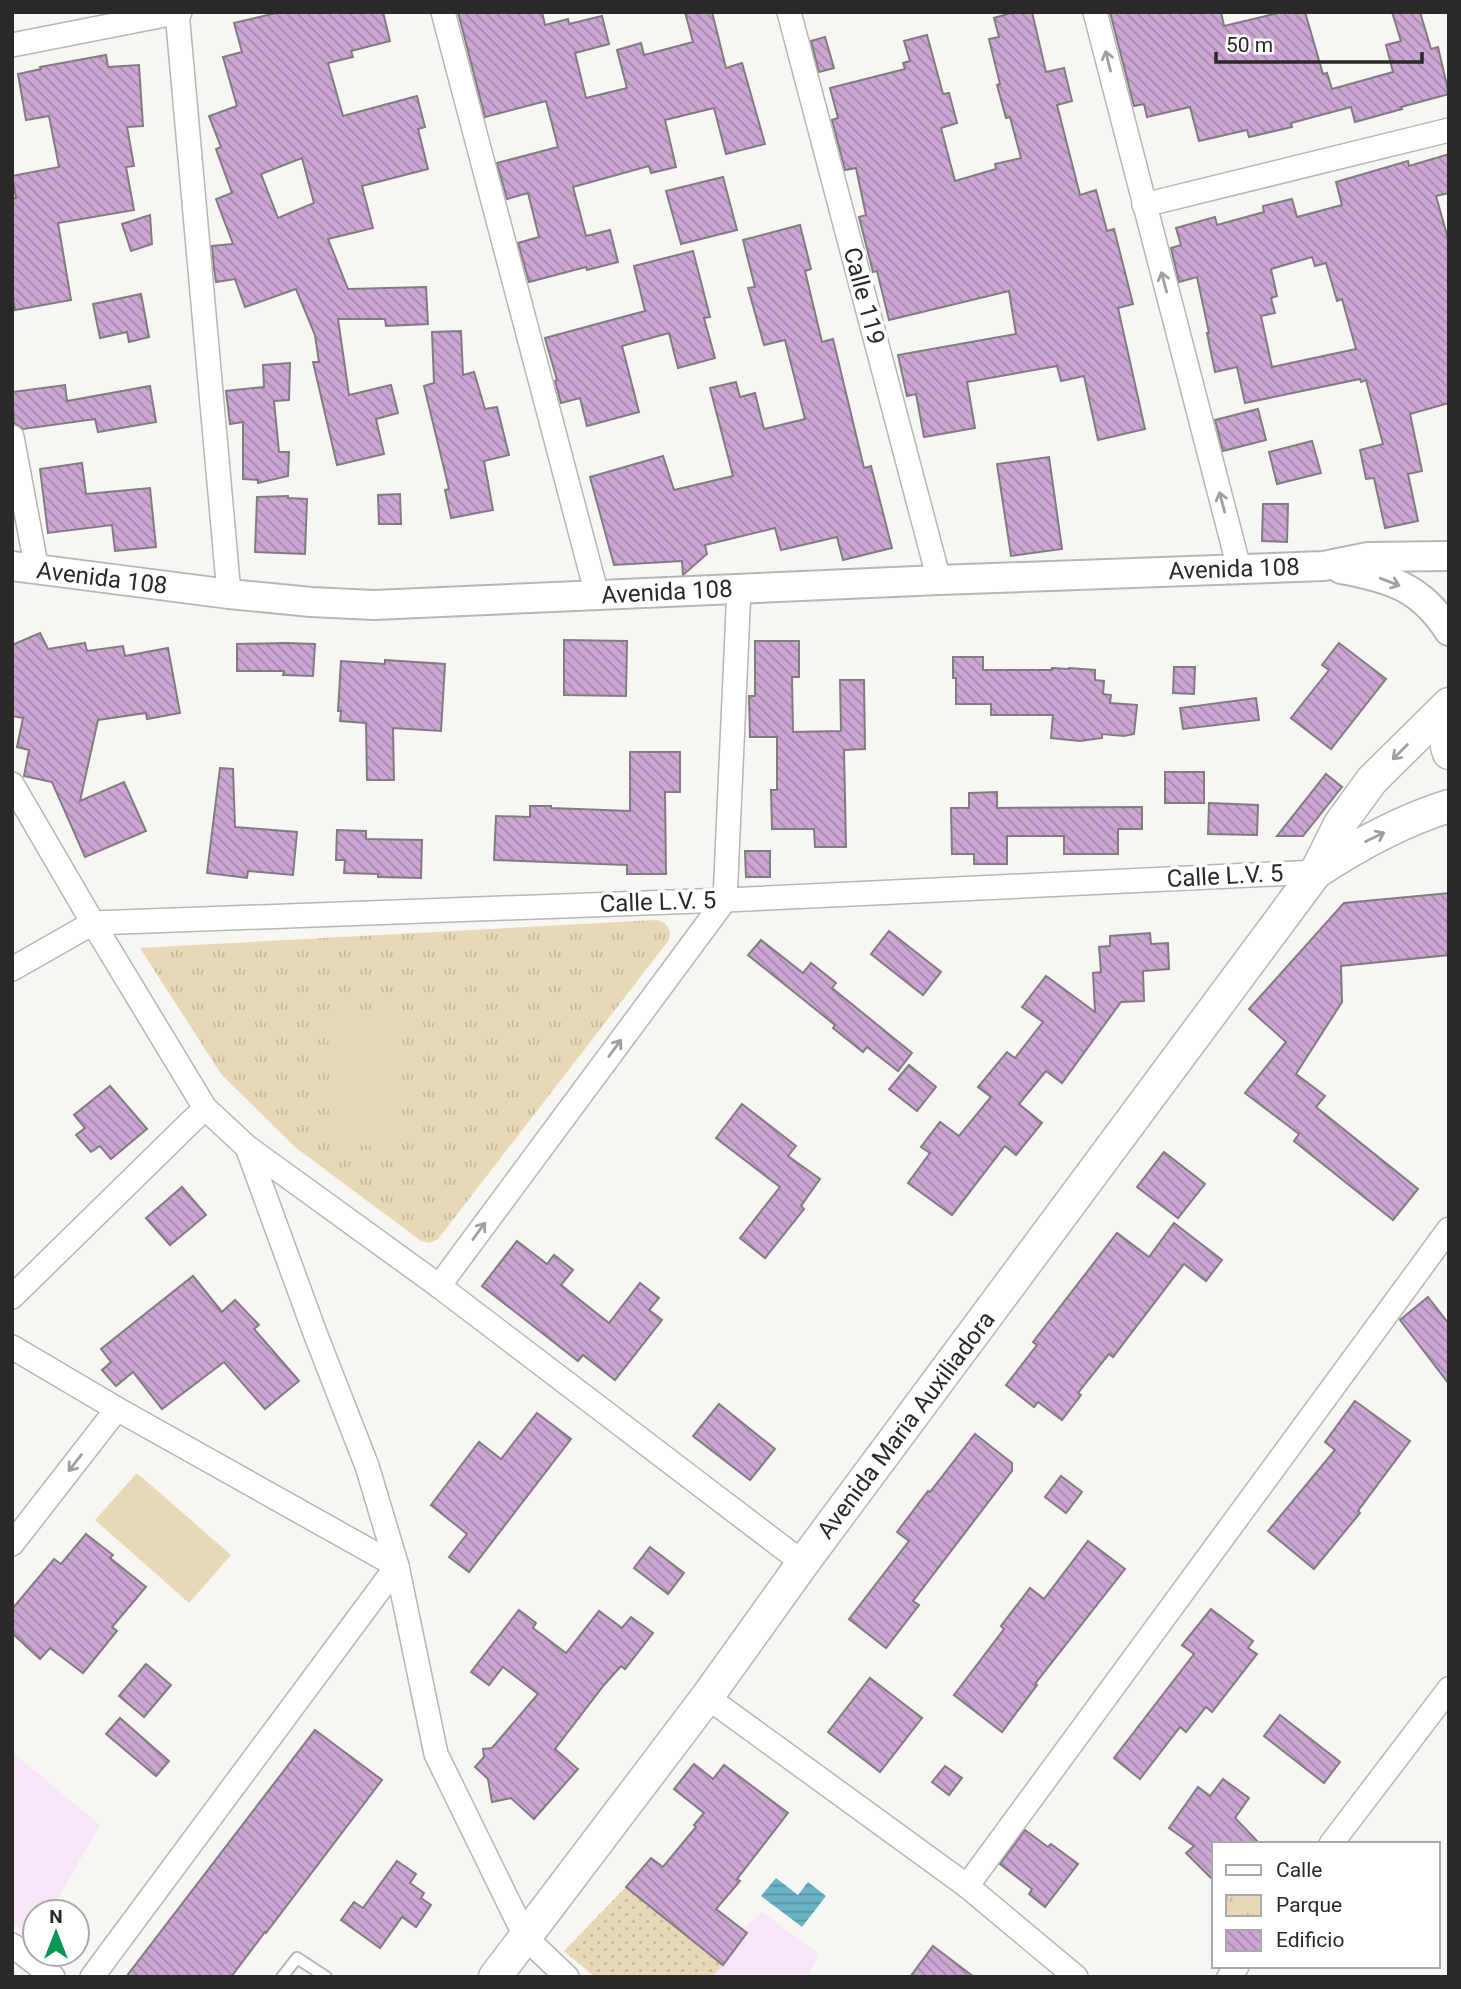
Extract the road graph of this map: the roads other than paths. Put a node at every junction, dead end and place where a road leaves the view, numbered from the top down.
1 (443, 12) edge
2 (789, 12) edge
3 (1095, 12) edge
4 (178, 13) edge
5 (12, 45) edge
6 (1449, 130) edge
7 (1144, 205) junction
8 (12, 437) edge
9 (1449, 556) edge
10 (1324, 566) junction
11 (25, 568) edge
12 (1239, 568) junction
13 (939, 580) junction
14 (739, 589) junction
15 (229, 594) junction
16 (597, 595) junction
17 (1449, 631) edge
18 (1449, 706) edge
19 (1449, 753) edge
20 (12, 784) edge
21 (1449, 807) edge
22 (1317, 872) junction
23 (725, 900) junction
24 (93, 923) junction
25 (12, 969) edge
26 (205, 1108) junction
27 (247, 1147) junction
28 (1449, 1229) edge
29 (439, 1286) junction
30 (12, 1297) edge
31 (12, 1347) edge
32 (117, 1409) junction
33 (12, 1544) edge
34 (803, 1563) junction
35 (397, 1566) junction
36 (1449, 1689) edge
37 (707, 1697) junction
38 (1333, 1842) edge
39 (967, 1886) junction
40 (526, 1938) junction
41 (12, 1945) edge
42 (53, 1977) edge
43 (92, 1977) edge
44 (282, 1977) edge
45 (326, 1977) edge
46 (495, 1977) edge
47 (567, 1977) edge
48 (1076, 1977) edge

1 - 16 street
2 - 13 street, Calle 119
7 -> 3 street
4 - 5 street
4 - 15 street
6 - 7 street
12 -> 7 street
8 - 11 street
9 - 10 street, Avenida 108
10 - 12 street, Avenida 108
10 -> 17 street, Avenida 108
11 - 15 street, Avenida 108
12 - 13 street, Avenida 108
13 - 14 street, Avenida 108
14 - 16 street, Avenida 108
14 - 23 street
15 - 16 street, Avenida 108
18 - 19 main road
18 -> 22 main road, Avenida Maria Auxiliadora
20 - 24 street
22 -> 21 main road, Avenida Maria Auxiliadora
22 - 23 street, Calle L.V. 5
22 - 34 main road, Avenida Maria Auxiliadora
23 - 24 street, Calle L.V. 5
29 -> 23 street
24 - 25 street, Calle L.V. 5
24 - 26 street
26 - 27 street
26 - 30 street
27 - 29 street
27 - 35 street
28 - 39 street
29 - 34 street
31 - 32 street
32 -> 33 street
32 - 35 street
34 - 37 main road, Avenida Maria Auxiliadora
35 - 40 street
35 - 43 street
36 - 38 street
37 - 39 street
37 - 40 main road, Avenida Maria Auxiliadora
39 - 48 street
40 - 46 main road, Avenida Maria Auxiliadora
40 - 47 street
41 - 42 street
44 - 45 lane

